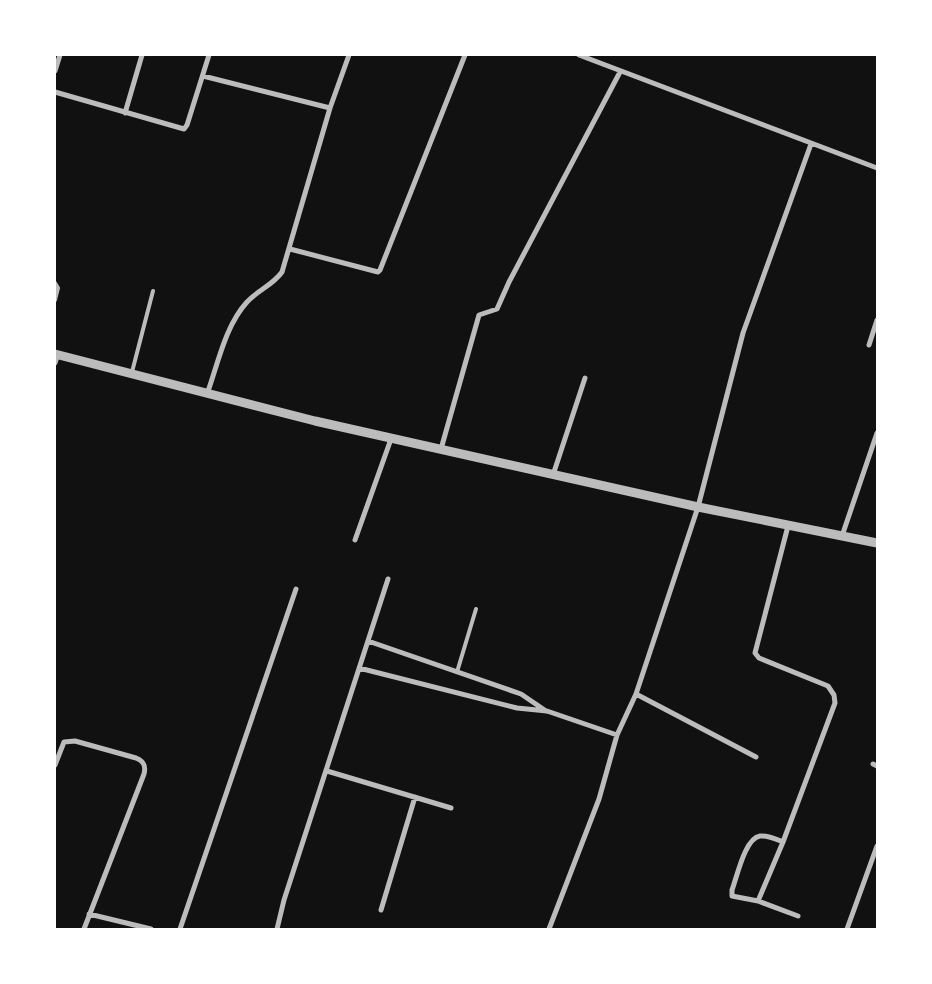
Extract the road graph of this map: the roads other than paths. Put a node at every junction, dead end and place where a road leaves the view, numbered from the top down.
1 (60, 55) edge
2 (142, 55) edge
3 (209, 55) edge
4 (348, 55) edge
5 (465, 55) edge
6 (579, 55) edge
7 (55, 71) edge
8 (620, 72) junction
9 (203, 76) junction
10 (55, 92) edge
11 (330, 108) junction
12 (125, 113) junction
13 (811, 144) junction
14 (877, 168) edge
15 (290, 249) junction
16 (55, 283) edge
17 (153, 291) dead end
18 (55, 300) edge
19 (877, 320) edge
20 (869, 345) dead end
21 (56, 357) edge
22 (132, 374) junction
23 (585, 378) dead end
24 (207, 395) junction
25 (877, 433) edge
26 (391, 439) junction
27 (441, 449) junction
28 (553, 475) junction
29 (698, 507) junction
30 (788, 526) junction
31 (842, 537) junction
32 (355, 540) dead end
33 (877, 544) edge
34 (388, 579) dead end
35 (296, 589) dead end
36 (476, 609) dead end
37 (368, 641) junction
38 (360, 668) junction
39 (457, 672) junction
40 (636, 694) junction
41 (547, 711) junction
42 (617, 735) junction
43 (756, 757) dead end
44 (55, 765) edge
45 (327, 771) junction
46 (415, 797) junction
47 (451, 808) dead end
48 (783, 842) junction
49 (877, 846) edge
50 (758, 901) junction
51 (381, 910) dead end
52 (89, 914) junction
53 (798, 916) dead end
54 (84, 929) edge
55 (152, 929) edge
56 (180, 929) edge
57 (277, 929) edge
58 (549, 929) edge
59 (847, 929) edge

1 - 7 street
2 - 12 street
3 - 9 street
4 - 11 street
5 - 15 street
6 - 8 street
8 - 13 street
8 - 27 street
9 - 11 street
9 - 12 street
10 - 12 street
11 - 15 street
13 - 14 street
13 - 29 street
15 - 24 street
16 - 18 lane
17 - 22 lane
19 - 20 street
21 - 22 street
22 - 24 street
23 - 28 street
24 - 26 street
25 - 31 street
26 - 27 street
26 - 32 street
27 - 28 street
28 - 29 street
29 - 30 street
29 - 40 street
30 - 31 street
30 - 48 street
31 - 33 street
34 - 37 street
35 - 56 street
36 - 39 lane
37 - 38 street
37 - 39 street
38 - 41 street
38 - 45 street
39 - 41 street
40 - 42 street
40 - 43 street
41 - 42 street
42 - 58 street
44 - 52 street
45 - 46 street
45 - 57 street
46 - 47 street
46 - 51 street
48 - 50 street
48 - 50 street
49 - 59 street
50 - 53 street
52 - 54 street
52 - 55 street

